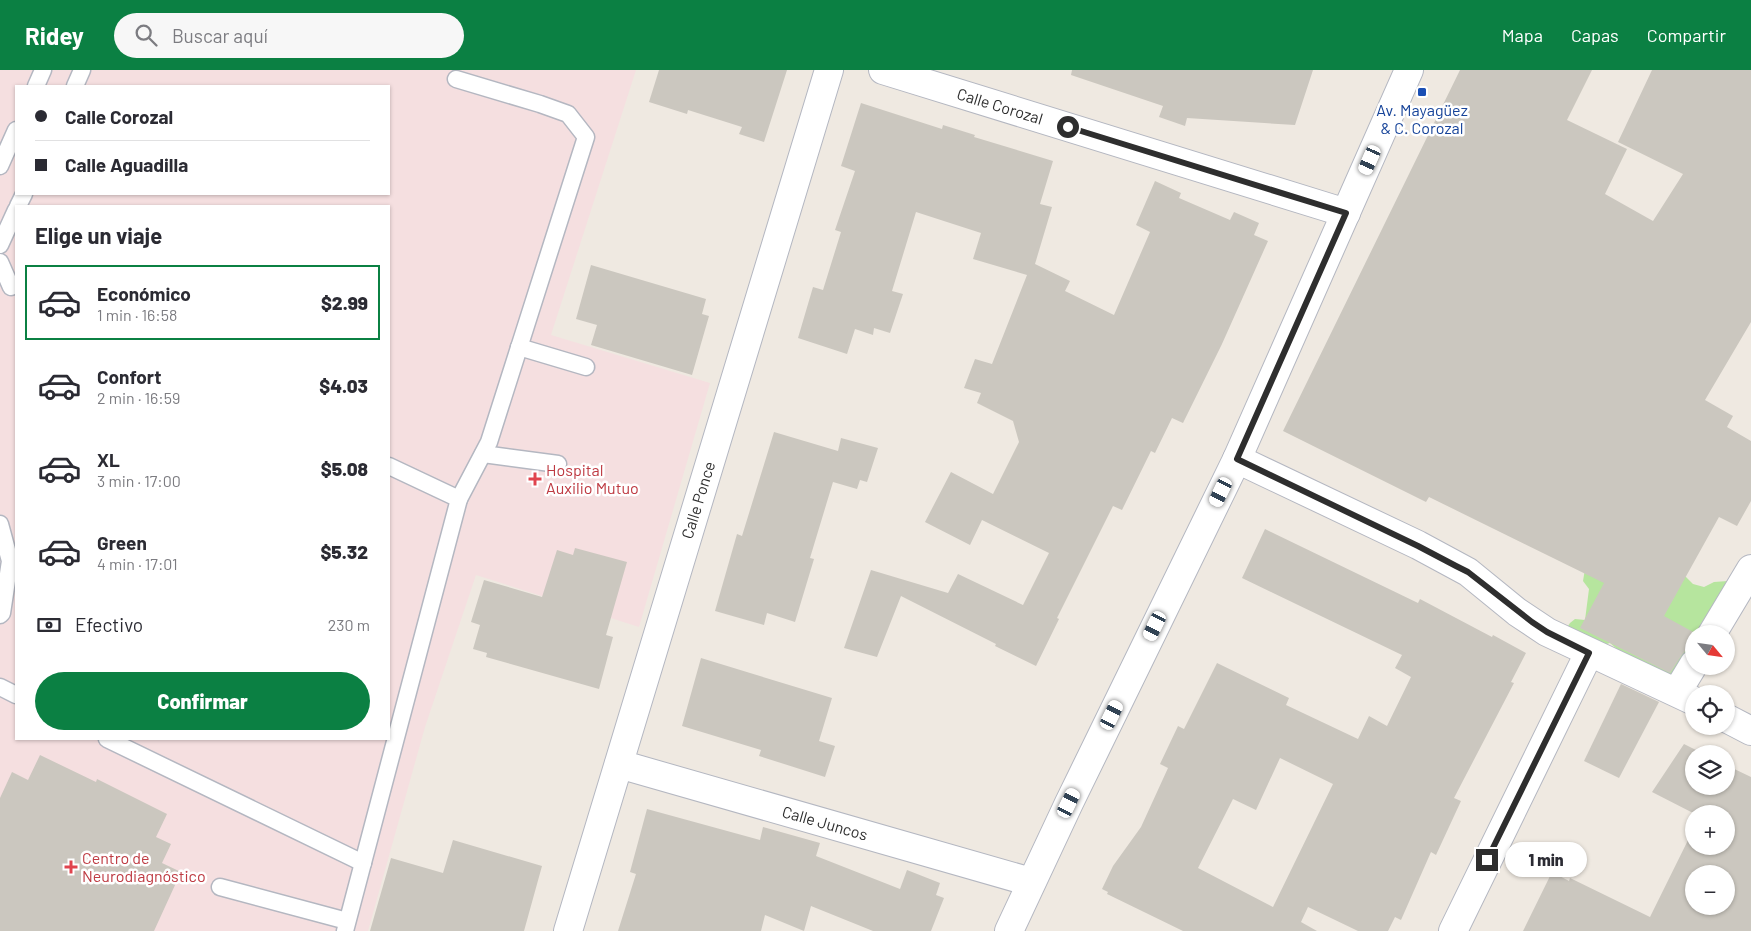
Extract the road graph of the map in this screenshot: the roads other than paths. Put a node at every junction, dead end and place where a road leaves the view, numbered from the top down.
1 (43, 70) edge
2 (82, 70) edge
3 (829, 70) edge
4 (883, 70) edge
5 (1409, 70) edge
6 (456, 79) dead end
7 (36, 85) edge
8 (75, 85) edge
9 (15, 132) edge
10 (0, 166) edge
11 (15, 212) edge
12 (1346, 213) junction
13 (0, 245) edge
14 (0, 262) edge
15 (9, 288) edge
16 (519, 347) junction
17 (586, 367) dead end
18 (483, 454) junction
19 (1237, 459) junction
20 (558, 464) dead end
21 (390, 466) edge
22 (459, 499) junction
23 (0, 524) edge
24 (1751, 569) edge
25 (0, 615) edge
26 (1717, 625) edge
27 (1589, 653) junction
28 (0, 687) edge
29 (15, 694) edge
30 (1685, 696) edge
31 (1735, 723) edge
32 (1751, 731) edge
33 (109, 740) edge
34 (619, 764) junction
35 (363, 863) junction
36 (1031, 882) junction
37 (220, 887) dead end
38 (346, 926) edge
39 (568, 931) edge
40 (1009, 931) edge
41 (1453, 931) edge

1 - 7 lane
2 - 8 lane
3 - 34 street, Calle Ponce
4 - 12 street, Calle Corozal
5 - 12 street
6 - 16 lane
9 - 10 lane
11 - 13 lane
12 - 19 street
14 - 15 lane
16 - 17 lane
16 - 18 lane
18 - 20 lane
18 - 22 lane
19 - 27 street
19 - 36 street
21 - 22 lane
22 - 35 lane
23 - 25 lane
24 - 26 street
27 - 30 street
27 - 41 street
28 - 29 lane
31 - 32 street
33 - 35 lane
34 - 36 street, Calle Juncos
34 - 39 street, Calle Ponce
35 - 38 lane
36 - 40 street
37 - 38 lane

